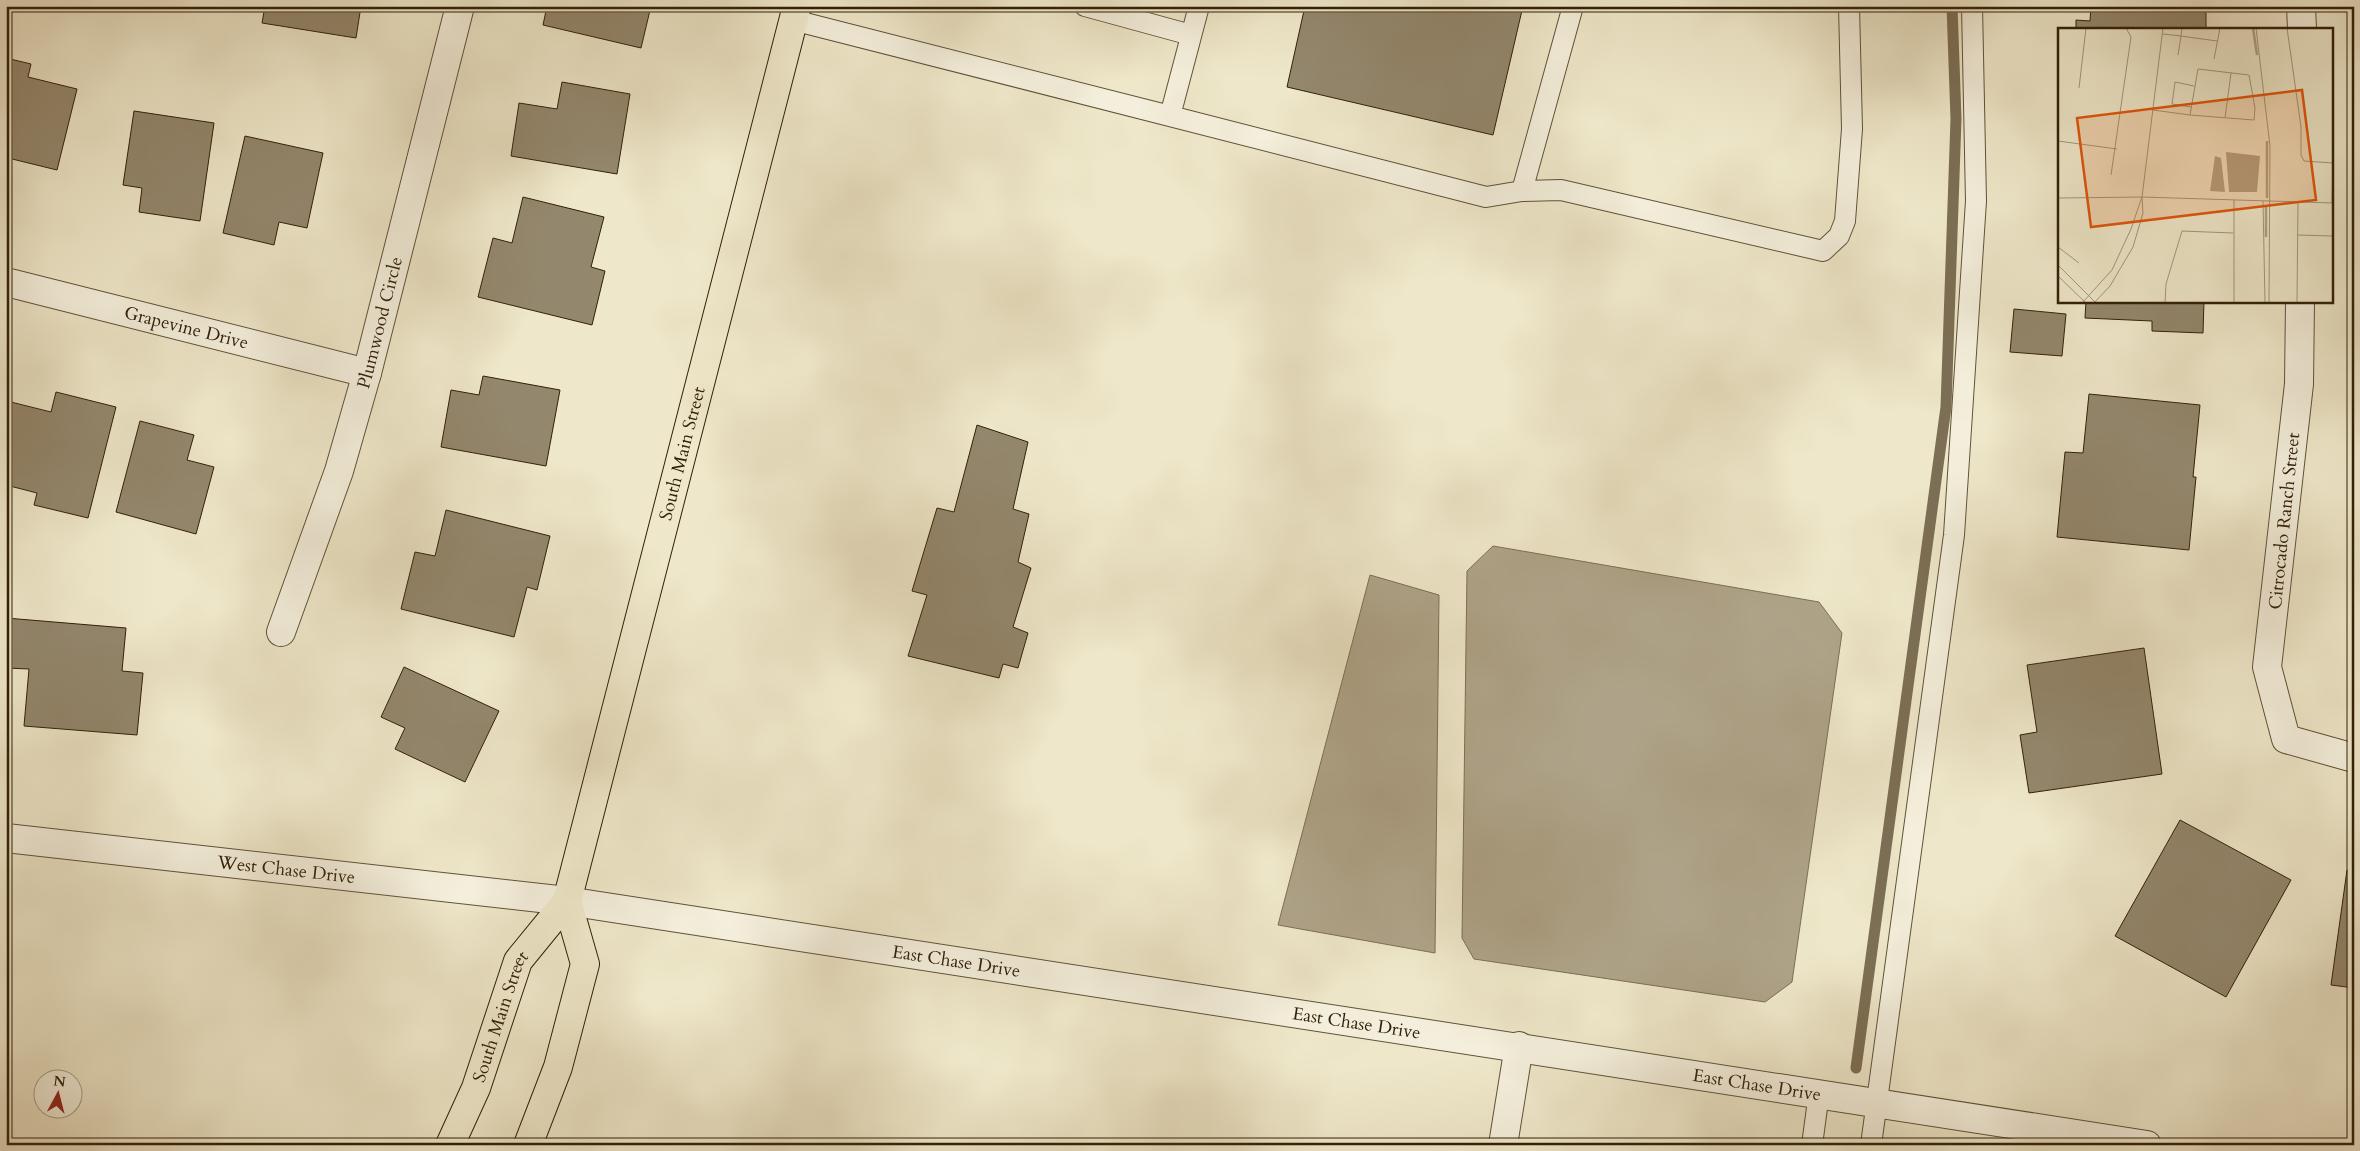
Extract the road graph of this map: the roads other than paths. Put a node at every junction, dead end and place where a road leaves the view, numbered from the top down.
1 (460, 6) edge
2 (1085, 6) edge
3 (1199, 6) edge
4 (1573, 6) edge
5 (1849, 6) edge
6 (1972, 6) edge
7 (2301, 6) edge
8 (795, 13) edge
9 (2302, 28) edge
10 (1191, 35) junction
11 (1170, 116) junction
12 (1522, 191) junction
13 (6, 282) edge
14 (2300, 302) edge
15 (367, 373) junction
16 (281, 632) dead end
17 (2354, 758) edge
18 (6, 838) edge
19 (567, 901) junction
20 (1519, 1046) junction
21 (1819, 1093) junction
22 (1878, 1102) junction
23 (450, 1145) edge
24 (528, 1145) edge
25 (1503, 1145) edge
26 (1812, 1145) edge
27 (1871, 1145) edge
28 (2147, 1145) edge

1 - 15 street, Plumwood Circle
2 - 10 lane
3 - 10 lane
4 - 12 lane
5 - 12 lane
6 - 22 lane
7 - 9 street
8 - 11 lane
8 - 19 main road, South Main Street
10 - 11 lane
11 - 12 lane
13 - 15 street, Grapevine Drive
14 - 17 street, Citrocado Ranch Street
15 - 16 street, Plumwood Circle
18 - 19 street, West Chase Drive
19 - 20 street, East Chase Drive
19 - 23 main road, South Main Street
19 - 24 main road
20 - 21 street, East Chase Drive
20 - 25 street
21 - 22 street, East Chase Drive
21 - 26 lane
22 - 27 lane
22 - 28 street, East Chase Drive

